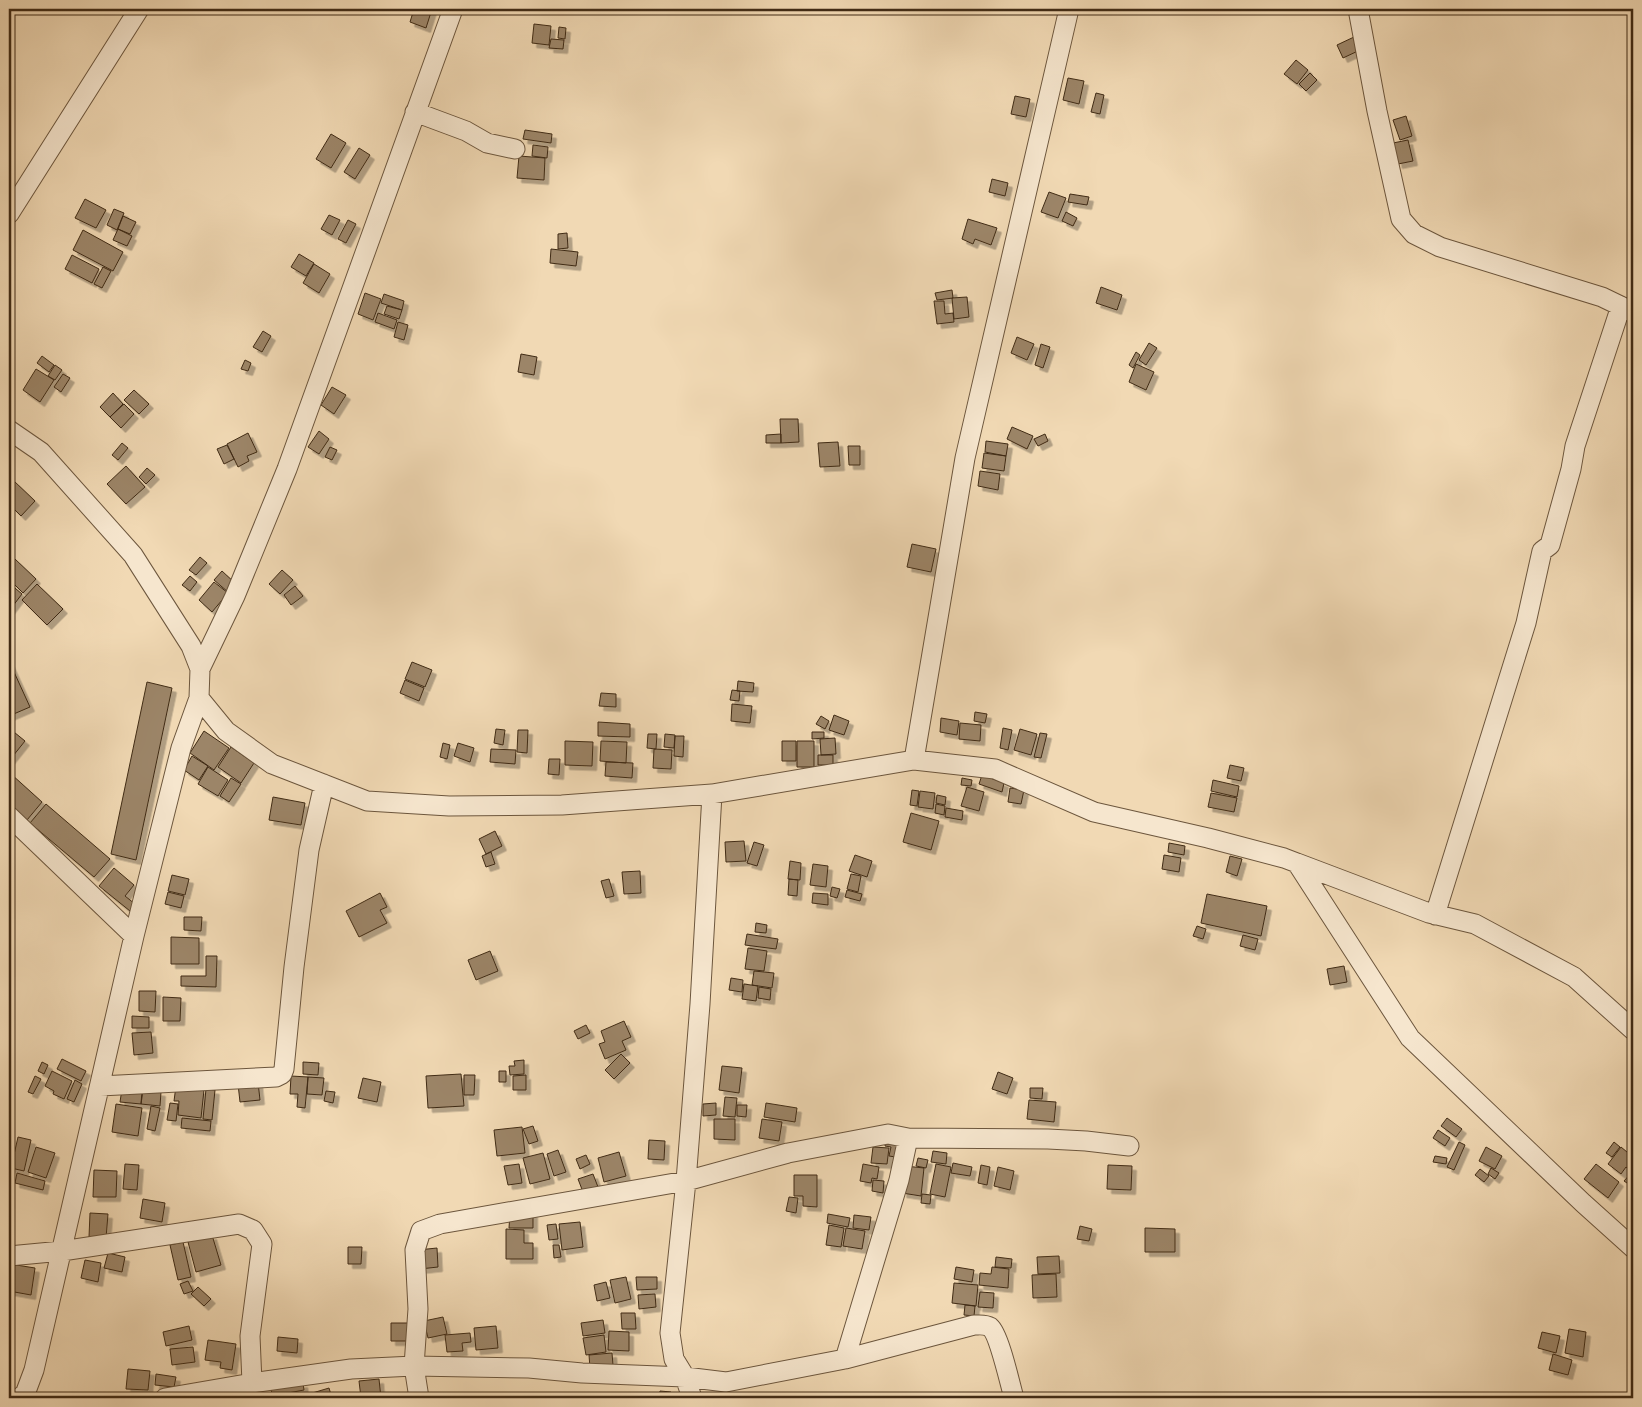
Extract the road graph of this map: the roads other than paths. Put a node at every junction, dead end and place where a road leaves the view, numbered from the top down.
1 (139, 9) edge
2 (453, 9) edge
3 (1069, 9) edge
4 (1358, 9) edge
5 (415, 112) junction
6 (516, 149) dead end
7 (9, 214) edge
8 (1627, 309) edge
9 (9, 430) edge
10 (200, 669) junction
11 (199, 698) junction
12 (914, 760) junction
13 (324, 784) junction
14 (712, 794) junction
15 (9, 816) edge
16 (1297, 863) junction
17 (1435, 915) junction
18 (134, 936) junction
19 (1633, 1030) edge
20 (100, 1086) junction
21 (908, 1138) junction
22 (1130, 1146) dead end
23 (686, 1181) junction
24 (1633, 1248) edge
25 (62, 1252) junction
26 (9, 1256) edge
27 (845, 1359) junction
28 (414, 1366) junction
29 (685, 1377) junction
30 (252, 1391) edge
31 (19, 1398) edge
32 (165, 1398) edge
33 (419, 1398) edge
34 (692, 1398) edge
35 (1014, 1398) edge

1 - 7 street
2 - 5 street
3 - 12 street
4 - 8 street
5 - 6 street
5 - 10 street
8 - 17 street
9 - 10 street
10 - 11 street
11 - 13 street
11 - 18 street
12 - 14 street
12 - 16 street
13 - 14 street
13 - 20 street
14 - 23 street
15 - 18 street
16 - 17 street
16 - 24 street
17 - 19 street
18 - 20 street
20 - 25 street
21 - 22 street
21 - 23 street
21 - 27 street
23 - 28 street
23 - 29 street
25 - 26 street
25 - 30 street
25 - 31 street
27 - 29 street
27 - 35 street
28 - 29 street
28 - 30 street
28 - 33 street
29 - 34 street
30 - 32 street

